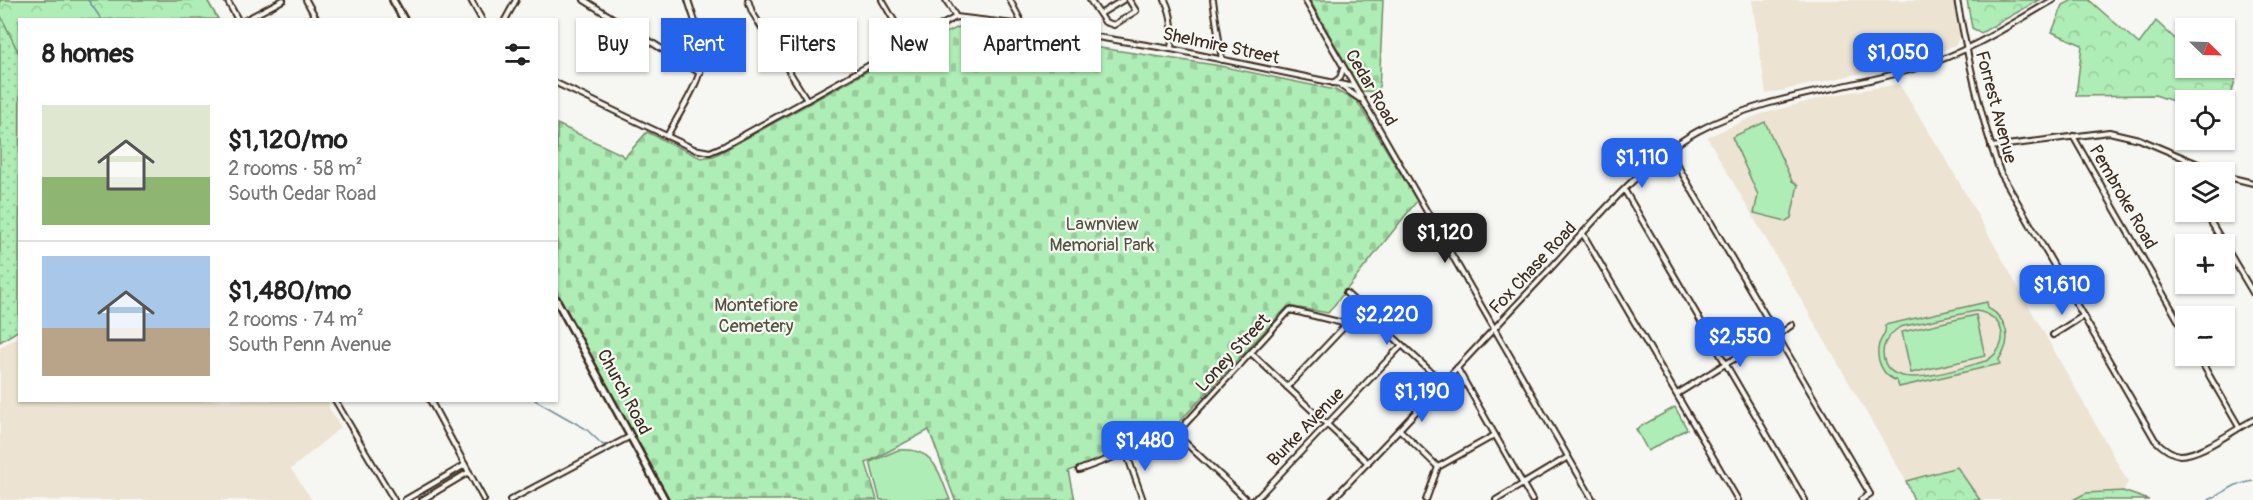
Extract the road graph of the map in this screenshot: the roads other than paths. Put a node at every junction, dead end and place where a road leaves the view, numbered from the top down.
1 (226, 0) edge
2 (283, 0) edge
3 (306, 0) edge
4 (393, 0) edge
5 (471, 0) edge
6 (516, 0) edge
7 (687, 0) edge
8 (748, 0) edge
9 (882, 0) edge
10 (946, 0) edge
11 (1010, 0) edge
12 (1090, 0) edge
13 (1123, 0) edge
14 (1129, 0) edge
15 (1165, 0) edge
16 (1213, 0) edge
17 (1305, 0) edge
18 (1957, 0) edge
19 (2053, 0) edge
20 (587, 1) edge
21 (1100, 14) junction
22 (956, 17) junction
23 (237, 18) edge
24 (250, 18) edge
25 (316, 18) edge
26 (403, 18) edge
27 (481, 18) edge
28 (506, 18) edge
29 (892, 18) edge
30 (964, 18) edge
31 (1019, 18) edge
32 (949, 21) edge
33 (1101, 38) edge
34 (1966, 48) junction
35 (1170, 49) junction
36 (1222, 60) junction
37 (869, 65) edge
38 (1343, 68) junction
39 (700, 73) junction
40 (558, 83) edge
41 (1336, 84) junction
42 (1354, 87) junction
43 (807, 100) junction
44 (1362, 100) junction
45 (667, 136) junction
46 (2073, 136) junction
47 (1991, 147) junction
48 (1669, 151) junction
49 (2189, 162) edge
50 (2235, 179) edge
51 (2253, 183) edge
52 (1625, 191) junction
53 (2211, 222) edge
54 (1583, 234) junction
55 (1346, 293) dead end
56 (2253, 293) edge
57 (558, 302) edge
58 (1362, 308) junction
59 (2175, 315) edge
60 (2083, 316) junction
61 (1347, 324) junction
62 (1792, 325) dead end
63 (1494, 328) junction
64 (2052, 335) dead end
65 (1777, 336) junction
66 (1402, 345) junction
67 (1251, 353) junction
68 (1725, 364) junction
69 (2204, 366) edge
70 (1457, 368) junction
71 (1443, 383) junction
72 (1287, 387) junction
73 (1677, 394) junction
74 (336, 402) edge
75 (431, 402) edge
76 (2253, 420) edge
77 (1327, 424) junction
78 (2239, 427) junction
79 (1400, 430) junction
80 (1176, 435) junction
81 (1495, 435) junction
82 (631, 436) junction
83 (1126, 452) junction
84 (1568, 457) junction
85 (1368, 463) junction
86 (465, 465) junction
87 (1438, 467) junction
88 (1079, 470) dead end
89 (469, 472) junction
90 (1523, 484) junction
91 (394, 500) edge
92 (405, 500) edge
93 (422, 500) edge
94 (484, 500) edge
95 (510, 500) edge
96 (665, 500) edge
97 (1143, 500) edge
98 (1247, 500) edge
99 (1252, 500) edge
100 (1332, 500) edge
101 (1426, 500) edge
102 (1496, 500) edge
103 (1532, 500) edge
104 (1593, 500) edge
105 (1738, 500) edge
106 (1805, 500) edge
107 (1861, 500) edge

1 - 23 street
2 - 24 street
3 - 25 street
4 - 26 street
5 - 27 street
6 - 28 street
7 - 39 street
8 - 43 street
9 - 29 street
10 - 22 street
11 - 31 street
12 - 21 street
13 - 21 street
14 - 21 street
15 - 35 street
16 - 36 street
17 - 38 street, Cedar Road
18 - 34 street, Forrest Avenue
19 - 34 street, Fox Chase Road
20 - 39 street
22 - 30 street, Shelmire Street
22 - 32 street
33 - 35 street, Shelmire Street
34 - 47 street, Forrest Avenue
34 - 48 street, Fox Chase Road
35 - 36 street, Shelmire Street
36 - 41 street, Shelmire Street
37 - 43 street
38 - 41 street
38 - 42 street, Cedar Road
39 - 45 street
40 - 45 street
41 - 42 street, Shelmire Street
41 - 44 street
42 - 44 street, Cedar Road
43 - 45 street
44 - 63 street, Cedar Road
46 - 47 street
46 - 49 street
46 - 59 street, Pembroke Road
47 - 60 street, Forrest Avenue
48 - 52 street, Fox Chase Road
48 - 65 street
50 - 51 street
52 - 54 street, Fox Chase Road
52 - 68 street
53 - 56 street
54 - 63 street, Fox Chase Road
54 - 73 street
55 - 58 street
57 - 82 street, Church Road
58 - 61 street
58 - 66 street
60 - 64 street
60 - 78 street, Forrest Avenue
61 - 67 street, Loney Street
61 - 72 street
62 - 65 street
63 - 70 street, Fox Chase Road
63 - 84 street, Cedar Road
65 - 68 street
65 - 107 street
66 - 71 street
66 - 77 street, Burke Avenue
67 - 72 street
67 - 80 street, Loney Street
68 - 73 street
68 - 106 street
69 - 78 street
70 - 71 street, Fox Chase Road
70 - 81 street
71 - 79 street, Fox Chase Road
72 - 77 street
73 - 105 street
74 - 91 street
75 - 86 street
76 - 78 street
77 - 85 street
77 - 99 street, Burke Avenue
79 - 85 street, Fox Chase Road
79 - 87 street
80 - 83 street, Loney Street
80 - 98 street
81 - 87 street
81 - 90 street
82 - 95 street
82 - 96 street, Church Road
83 - 88 street, Loney Street
83 - 97 street
84 - 90 street
84 - 104 street, Cedar Road
85 - 100 street, Fox Chase Road
86 - 89 street
86 - 92 street
87 - 101 street
89 - 93 street
89 - 94 street
90 - 102 street
90 - 103 street

